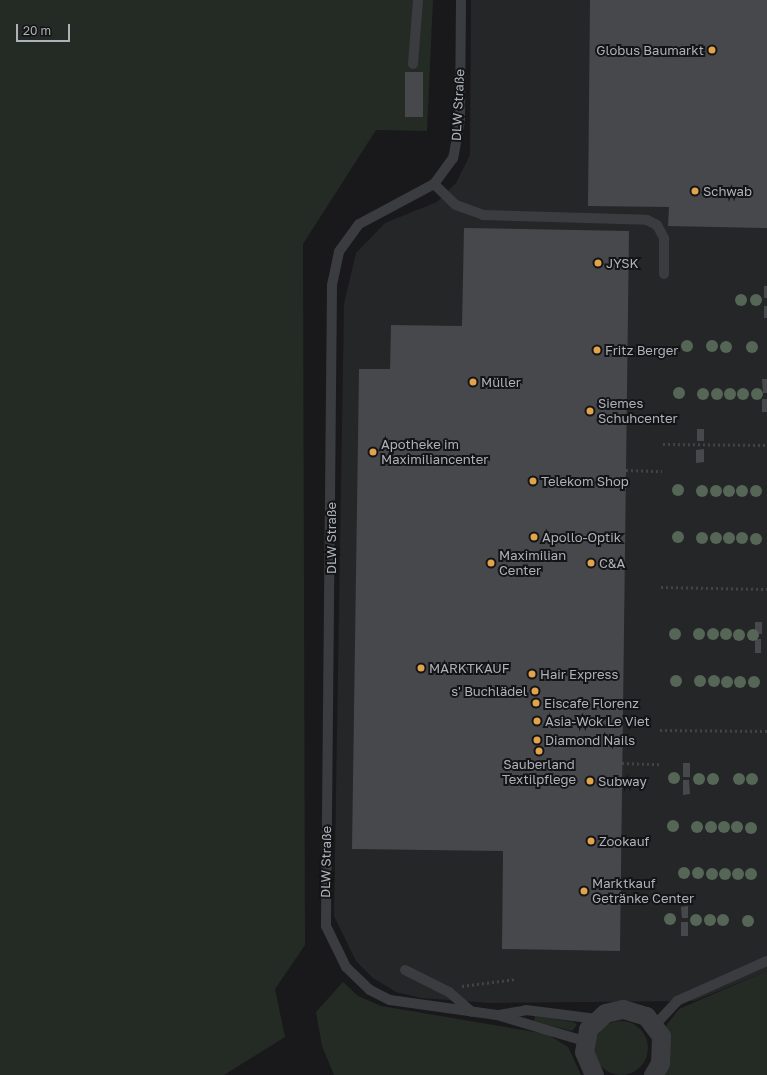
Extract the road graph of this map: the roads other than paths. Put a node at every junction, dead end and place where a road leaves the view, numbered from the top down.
1 (418, 0) edge
2 (461, 0) edge
3 (414, 64) dead end
4 (434, 184) junction
5 (664, 274) dead end
6 (767, 961) edge
7 (405, 970) dead end
8 (472, 1012) junction
9 (497, 1015) junction
10 (596, 1019) junction
11 (655, 1025) junction
12 (584, 1041) junction
13 (594, 1075) edge
14 (653, 1075) edge

1 - 3 lane
2 - 4 lane, DLW Straße
4 - 5 lane
4 - 8 lane, DLW Straße
6 - 11 lane
7 - 8 lane
8 - 9 lane, DLW Straße
9 - 10 lane, DLW Straße
9 - 12 lane, DLW Straße
10 - 11 street, DLW Straße
10 - 12 street
11 - 14 street
12 - 13 street

